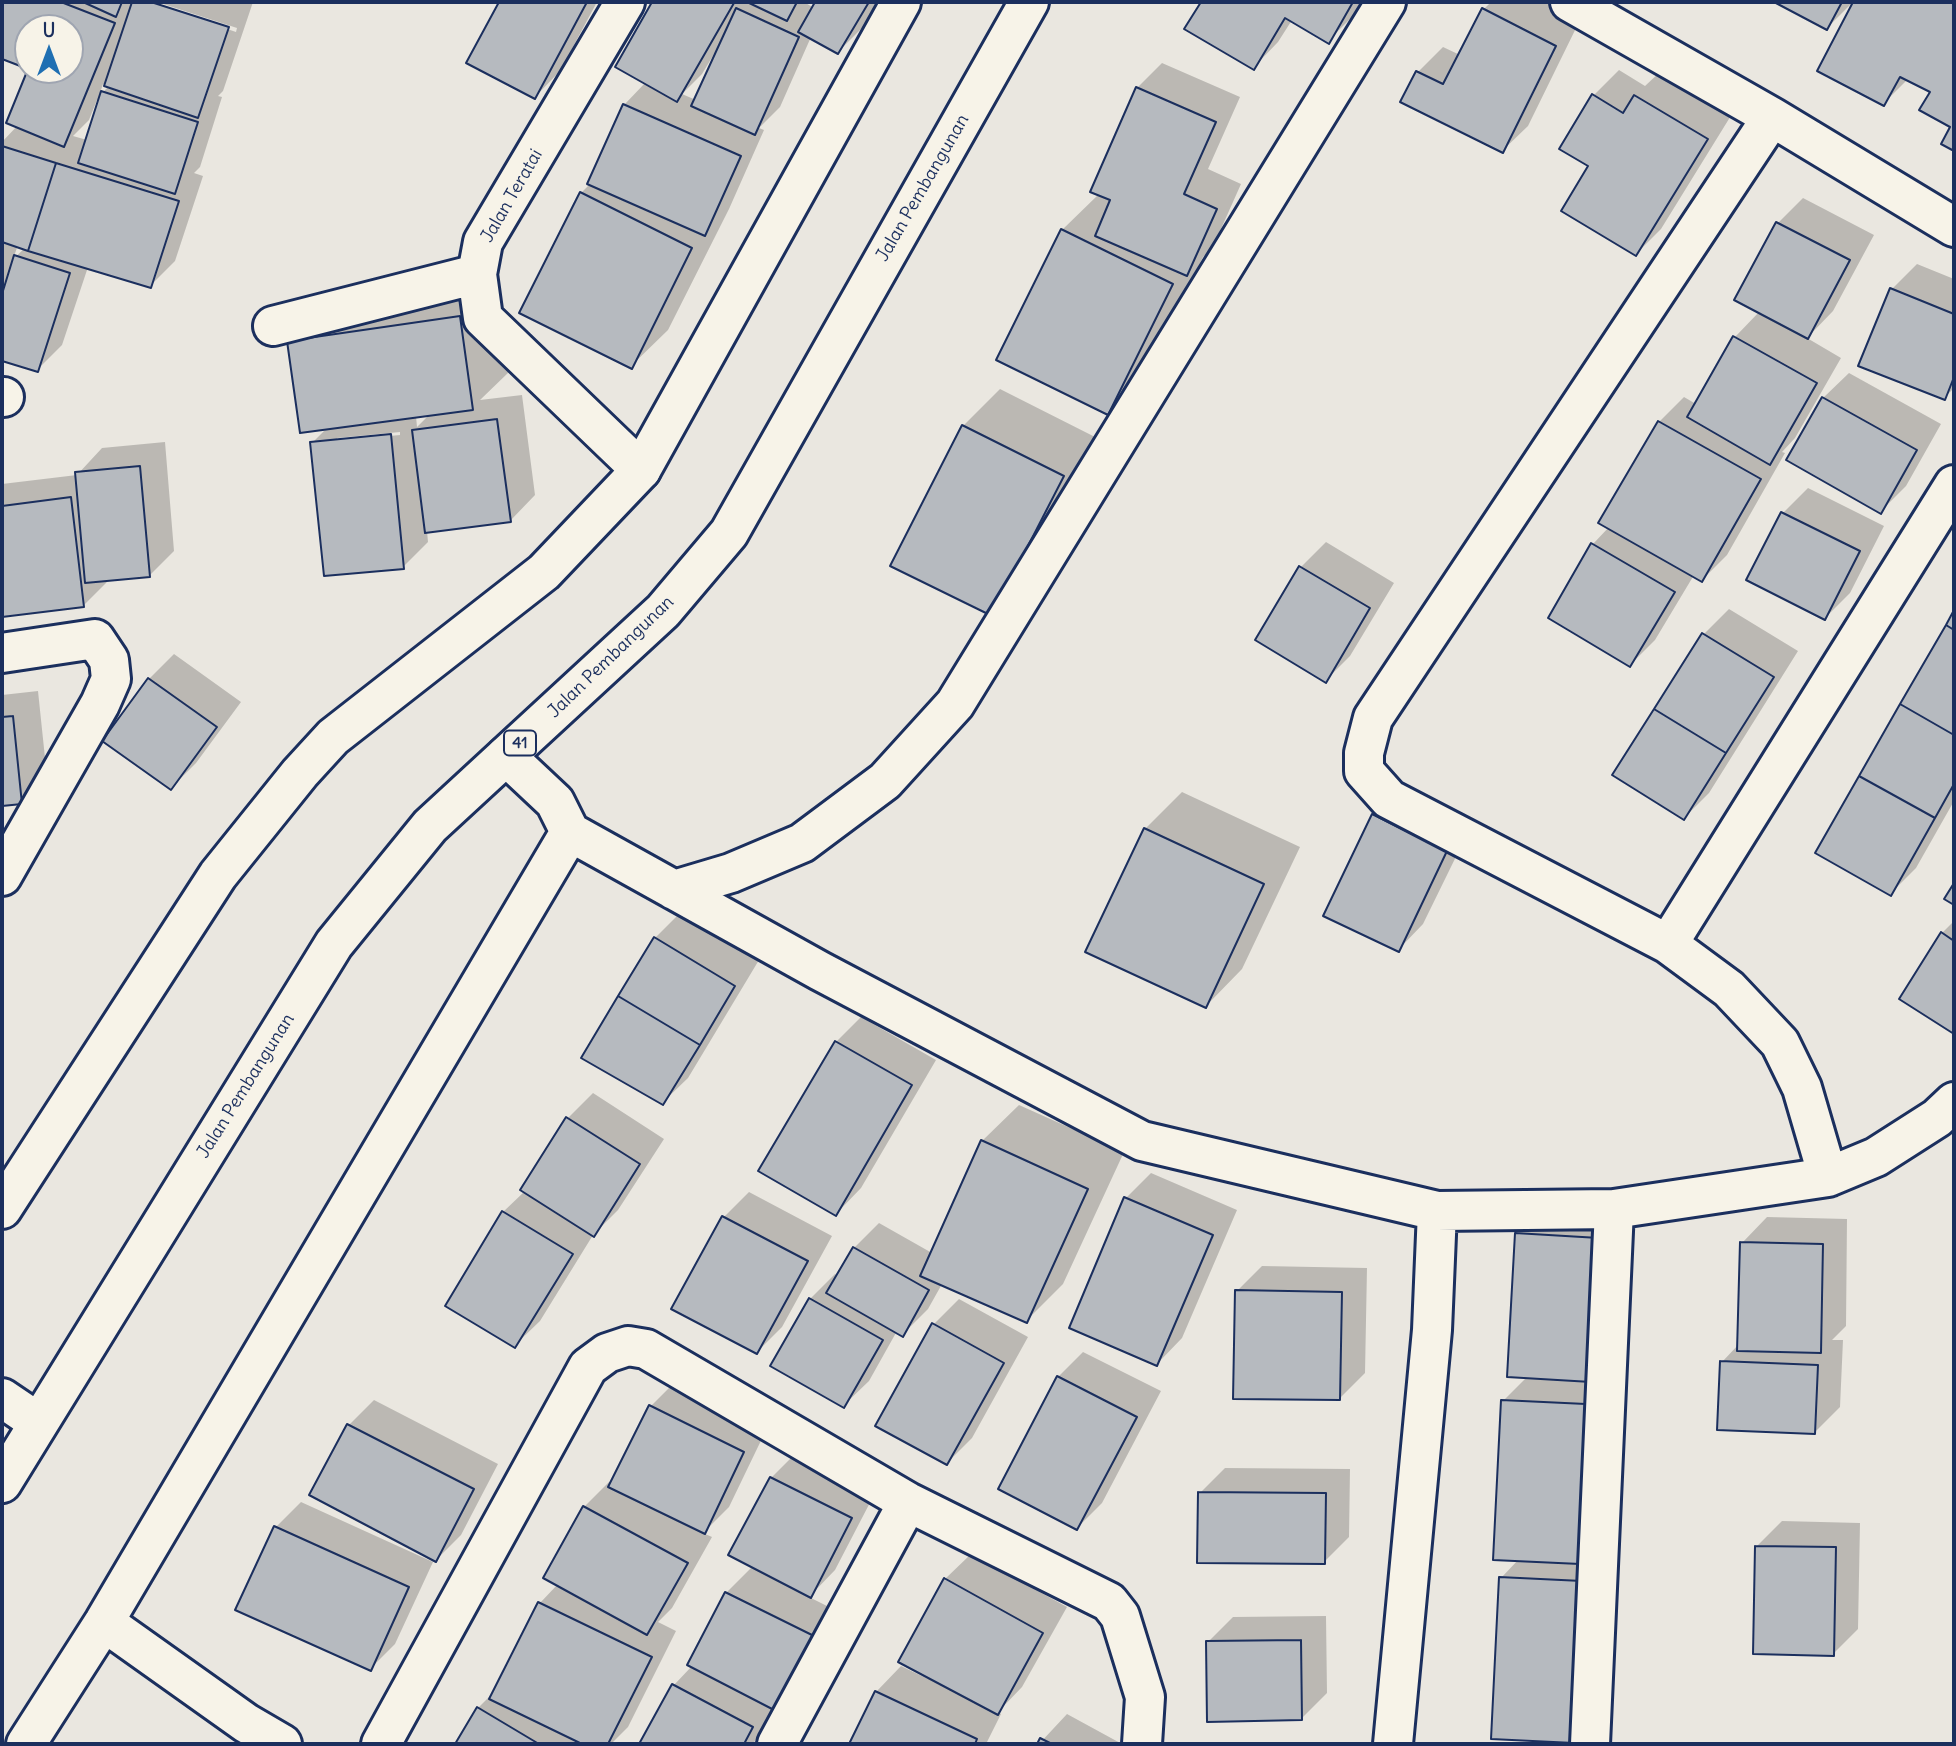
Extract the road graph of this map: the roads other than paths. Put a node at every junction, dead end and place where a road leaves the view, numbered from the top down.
1 (625, 2) edge
2 (901, 2) edge
3 (1029, 2) edge
4 (1386, 2) edge
5 (1570, 2) edge
6 (1772, 117) junction
7 (1954, 227) edge
8 (477, 274) junction
9 (273, 326) dead end
10 (641, 470) junction
11 (1954, 485) edge
12 (2, 653) edge
13 (506, 756) junction
14 (570, 832) junction
15 (2, 876) edge
16 (674, 890) junction
17 (1668, 944) junction
18 (1954, 1102) edge
19 (1828, 1177) junction
20 (2, 1209) edge
21 (1614, 1209) junction
22 (1437, 1211) junction
23 (2, 1398) edge
24 (39, 1423) junction
25 (2, 1483) edge
26 (908, 1502) junction
27 (104, 1622) junction
28 (26, 1744) edge
29 (282, 1744) edge
30 (381, 1744) edge
31 (777, 1744) edge
32 (1142, 1744) edge
33 (1392, 1744) edge
34 (1590, 1744) edge

1 - 8 main road, Jalan Teratai
2 - 10 main road
3 - 13 main road, Jalan Pembangunan / 41
4 - 16 main road
5 - 6 main road
6 - 7 main road
6 - 17 main road
8 - 9 main road
8 - 10 main road, Jalan Teratai
10 - 20 main road
11 - 17 main road
12 - 15 main road
13 - 14 main road
13 - 24 main road, Jalan Pembangunan / 41
14 - 16 main road
14 - 27 main road
16 - 22 main road
17 - 19 main road
18 - 19 main road
19 - 21 main road
21 - 22 main road
21 - 34 main road
22 - 33 main road
23 - 24 main road
24 - 25 main road, Jalan Pembangunan / 41
26 - 30 main road
26 - 31 main road
26 - 32 main road
27 - 28 main road
27 - 29 main road

